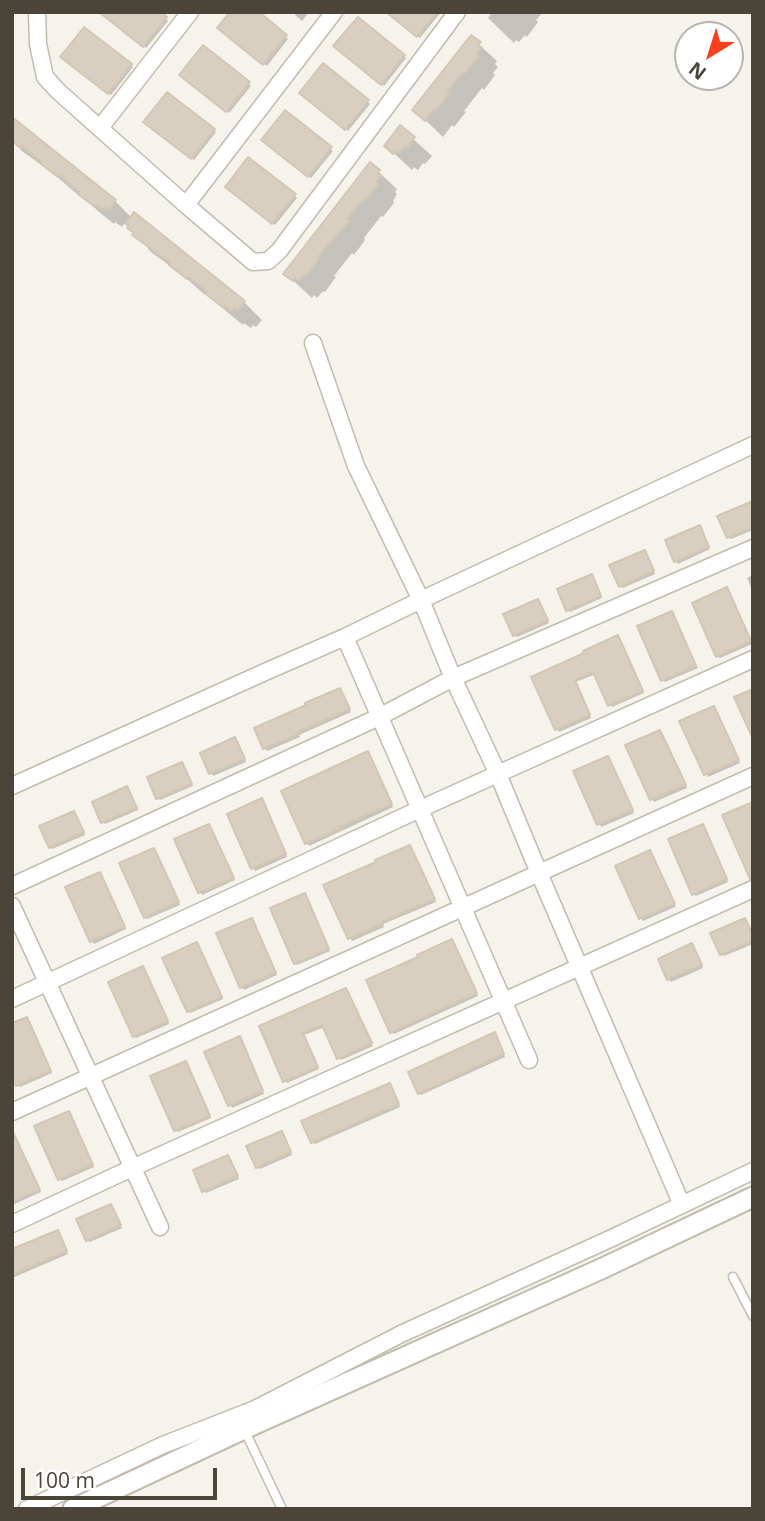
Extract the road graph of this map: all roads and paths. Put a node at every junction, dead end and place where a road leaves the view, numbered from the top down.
1 (37, 12) edge
2 (190, 12) edge
3 (334, 12) edge
4 (457, 12) edge
5 (100, 128) junction
6 (186, 205) junction
7 (313, 343) dead end
8 (753, 445) edge
9 (753, 548) edge
10 (421, 600) junction
11 (345, 638) junction
12 (753, 659) edge
13 (453, 678) junction
14 (379, 717) junction
15 (498, 774) junction
16 (753, 776) edge
17 (12, 786) edge
18 (420, 809) junction
19 (539, 873) junction
20 (12, 886) edge
21 (753, 889) edge
22 (12, 906) edge
23 (463, 908) junction
24 (579, 966) junction
25 (48, 982) junction
26 (12, 999) edge
27 (503, 1001) junction
28 (529, 1060) dead end
29 (91, 1077) junction
30 (12, 1112) edge
31 (132, 1168) junction
32 (753, 1171) edge
33 (753, 1197) edge
34 (682, 1205) junction
35 (12, 1224) edge
36 (160, 1227) dead end
37 (733, 1277) dead end
38 (748, 1296) edge
39 (753, 1316) edge
40 (244, 1429) junction
41 (27, 1509) edge
42 (73, 1509) edge
43 (282, 1509) edge

1 - 5 street
2 - 5 street
3 - 6 street
4 - 6 street
5 - 6 street
7 - 10 street
8 - 10 street
9 - 13 street
10 - 11 street
10 - 13 street
11 - 14 street
11 - 17 street
12 - 15 street
13 - 14 street
13 - 15 street
14 - 18 street
14 - 20 street
15 - 18 street
15 - 19 street
16 - 19 street
18 - 23 street
18 - 25 street
19 - 23 street
19 - 24 street
21 - 24 street
22 - 25 street
23 - 27 street
23 - 29 street
24 - 27 street
24 - 34 street
25 - 26 street
25 - 29 street
27 - 28 street
27 - 31 street
29 - 30 street
29 - 31 street
31 - 35 street
31 - 36 street
32 - 34 street
33 - 40 street
34 - 41 street
37 - 38 lane
38 - 39 lane
40 - 42 street
40 - 43 lane

